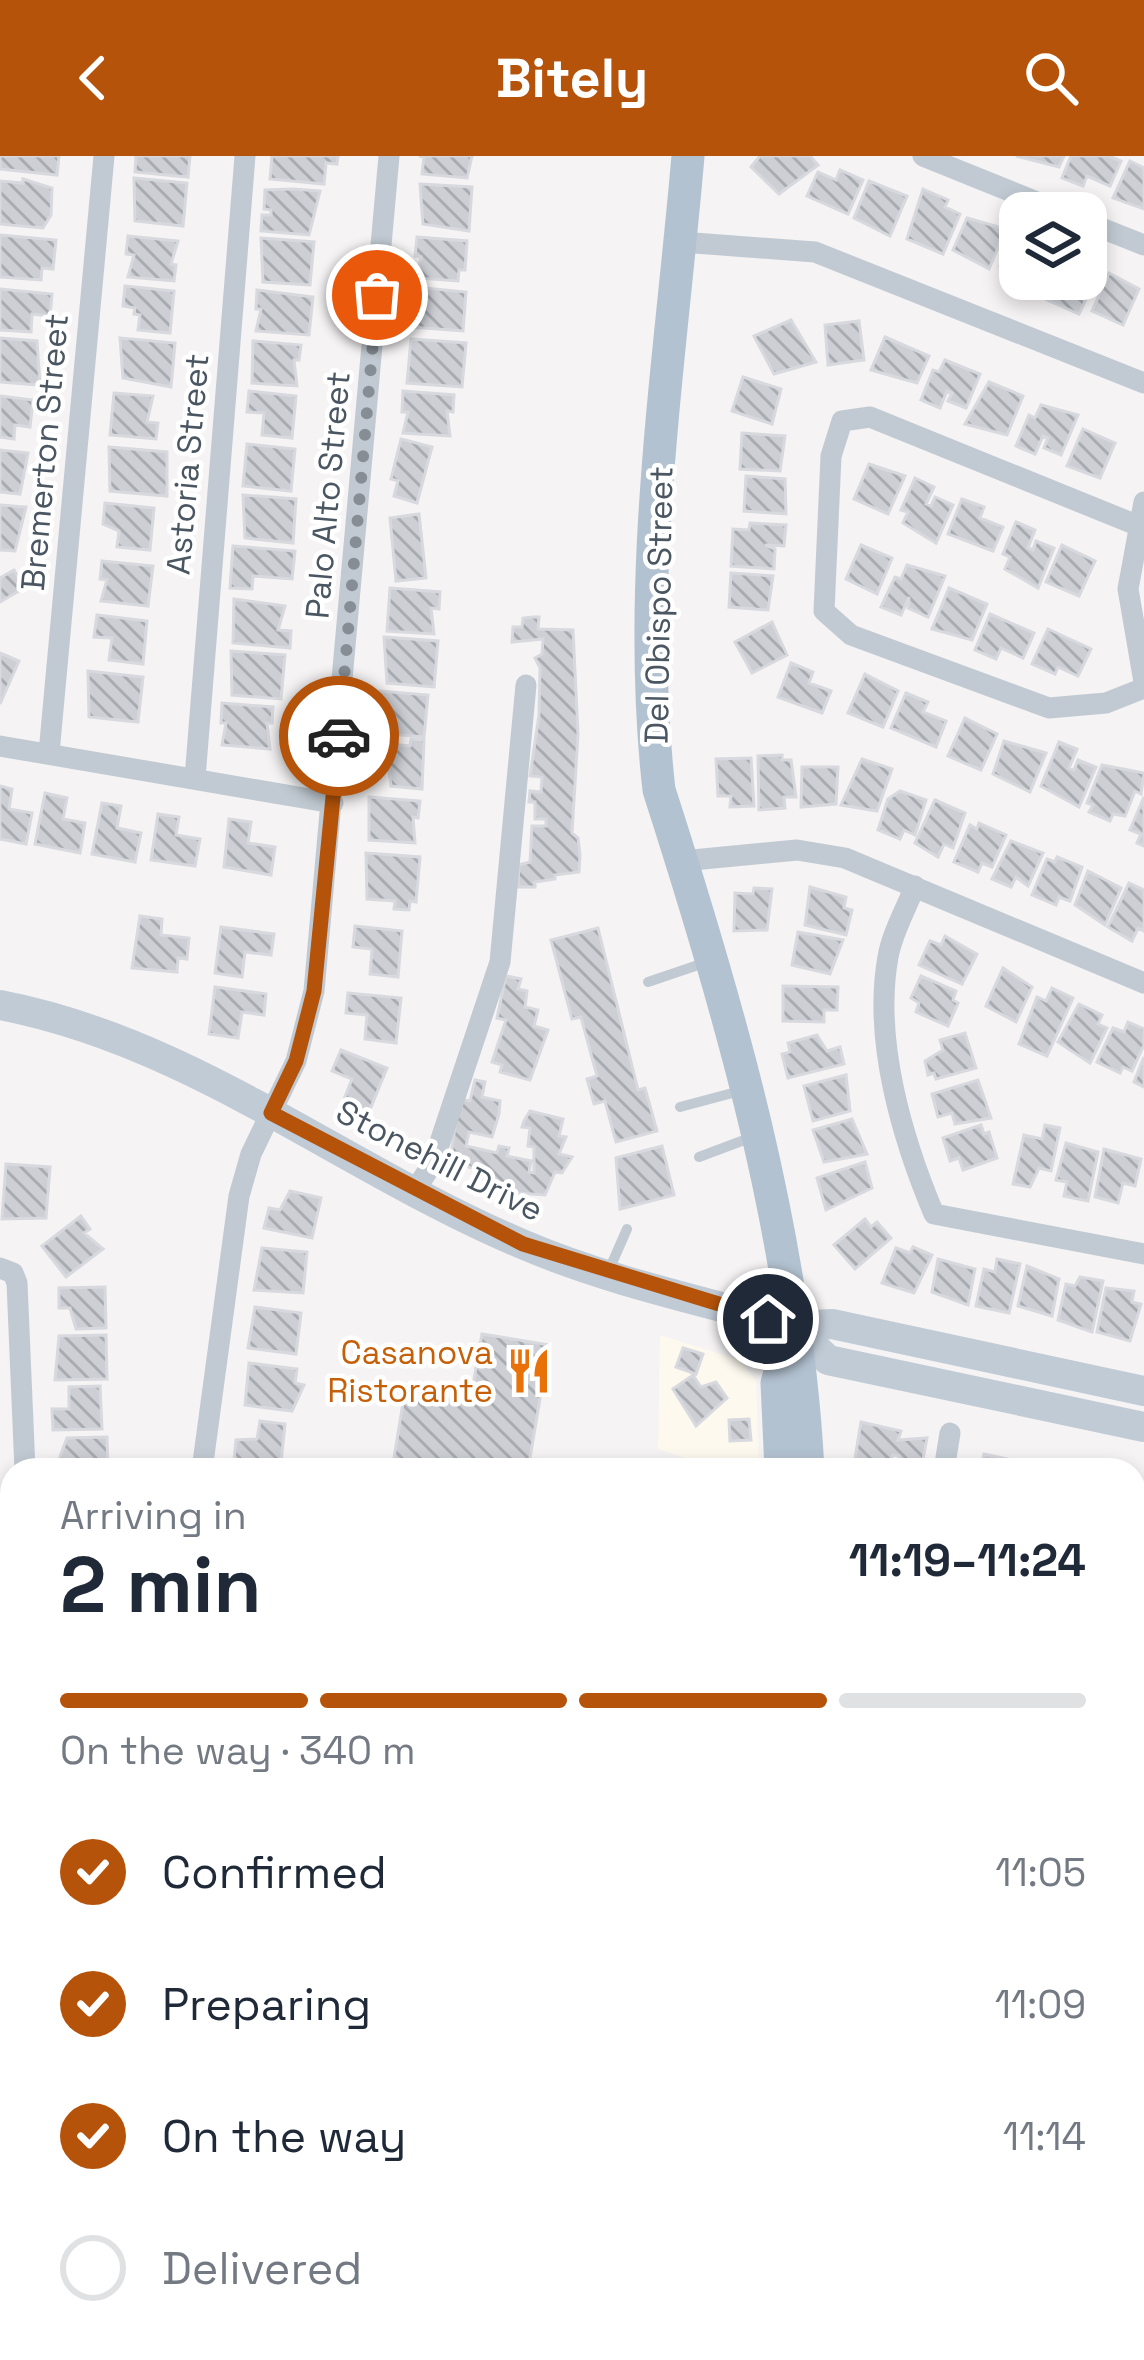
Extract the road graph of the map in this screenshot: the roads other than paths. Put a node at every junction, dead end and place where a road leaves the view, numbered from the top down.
1 (104, 156) edge
2 (245, 156) edge
3 (388, 156) edge
4 (688, 156) edge
5 (923, 156) edge
6 (1012, 192) edge
7 (1107, 230) edge
8 (681, 242) junction
9 (1144, 245) edge
10 (1144, 383) edge
11 (1144, 502) edge
12 (1139, 526) junction
13 (526, 685) dead end
14 (1144, 685) edge
15 (0, 746) edge
16 (49, 753) junction
17 (195, 778) junction
18 (333, 803) junction
19 (682, 861) junction
20 (915, 886) junction
21 (710, 961) junction
22 (649, 982) dead end
23 (1144, 983) edge
24 (0, 1005) edge
25 (745, 1089) junction
26 (680, 1107) dead end
27 (271, 1113) junction
28 (758, 1135) junction
29 (700, 1157) dead end
30 (415, 1190) junction
31 (627, 1229) dead end
32 (1144, 1254) edge
33 (0, 1268) edge
34 (608, 1272) junction
35 (793, 1326) junction
36 (1144, 1391) edge
37 (1144, 1427) edge
38 (950, 1433) dead end
39 (24, 1458) edge
40 (204, 1458) edge
41 (780, 1458) edge
42 (807, 1458) edge
43 (946, 1458) edge

1 - 16 street, Bremerton Street
2 - 17 street, Astoria Street
3 - 18 street, Palo Alto Street
4 - 8 main road, Del Obispo Street
5 - 6 street
7 - 9 street
8 - 10 street
8 - 19 main road, Del Obispo Street
11 - 12 street
12 - 14 street
12 - 14 street
13 - 30 street
15 - 16 street
16 - 17 street
17 - 18 street
18 - 27 street, Palo Alto Street
19 - 20 street
19 - 21 main road, Del Obispo Street
20 - 23 street
20 - 32 street
21 - 22 lane
21 - 25 main road, Del Obispo Street
24 - 27 main road, Stonehill Drive
25 - 26 lane
25 - 28 main road, Del Obispo Street
27 - 30 main road, Stonehill Drive
27 - 40 street, Palo Alto Street
28 - 29 lane
28 - 35 main road, Del Obispo Street
30 - 34 main road, Stonehill Drive
31 - 34 lane
33 - 39 street
34 - 35 main road, Stonehill Drive
35 - 36 main road, Stonehill Drive
35 - 37 main road, Stonehill Drive
35 - 41 main road, Del Obispo Street
35 - 42 main road, Del Obispo Street
38 - 43 street

